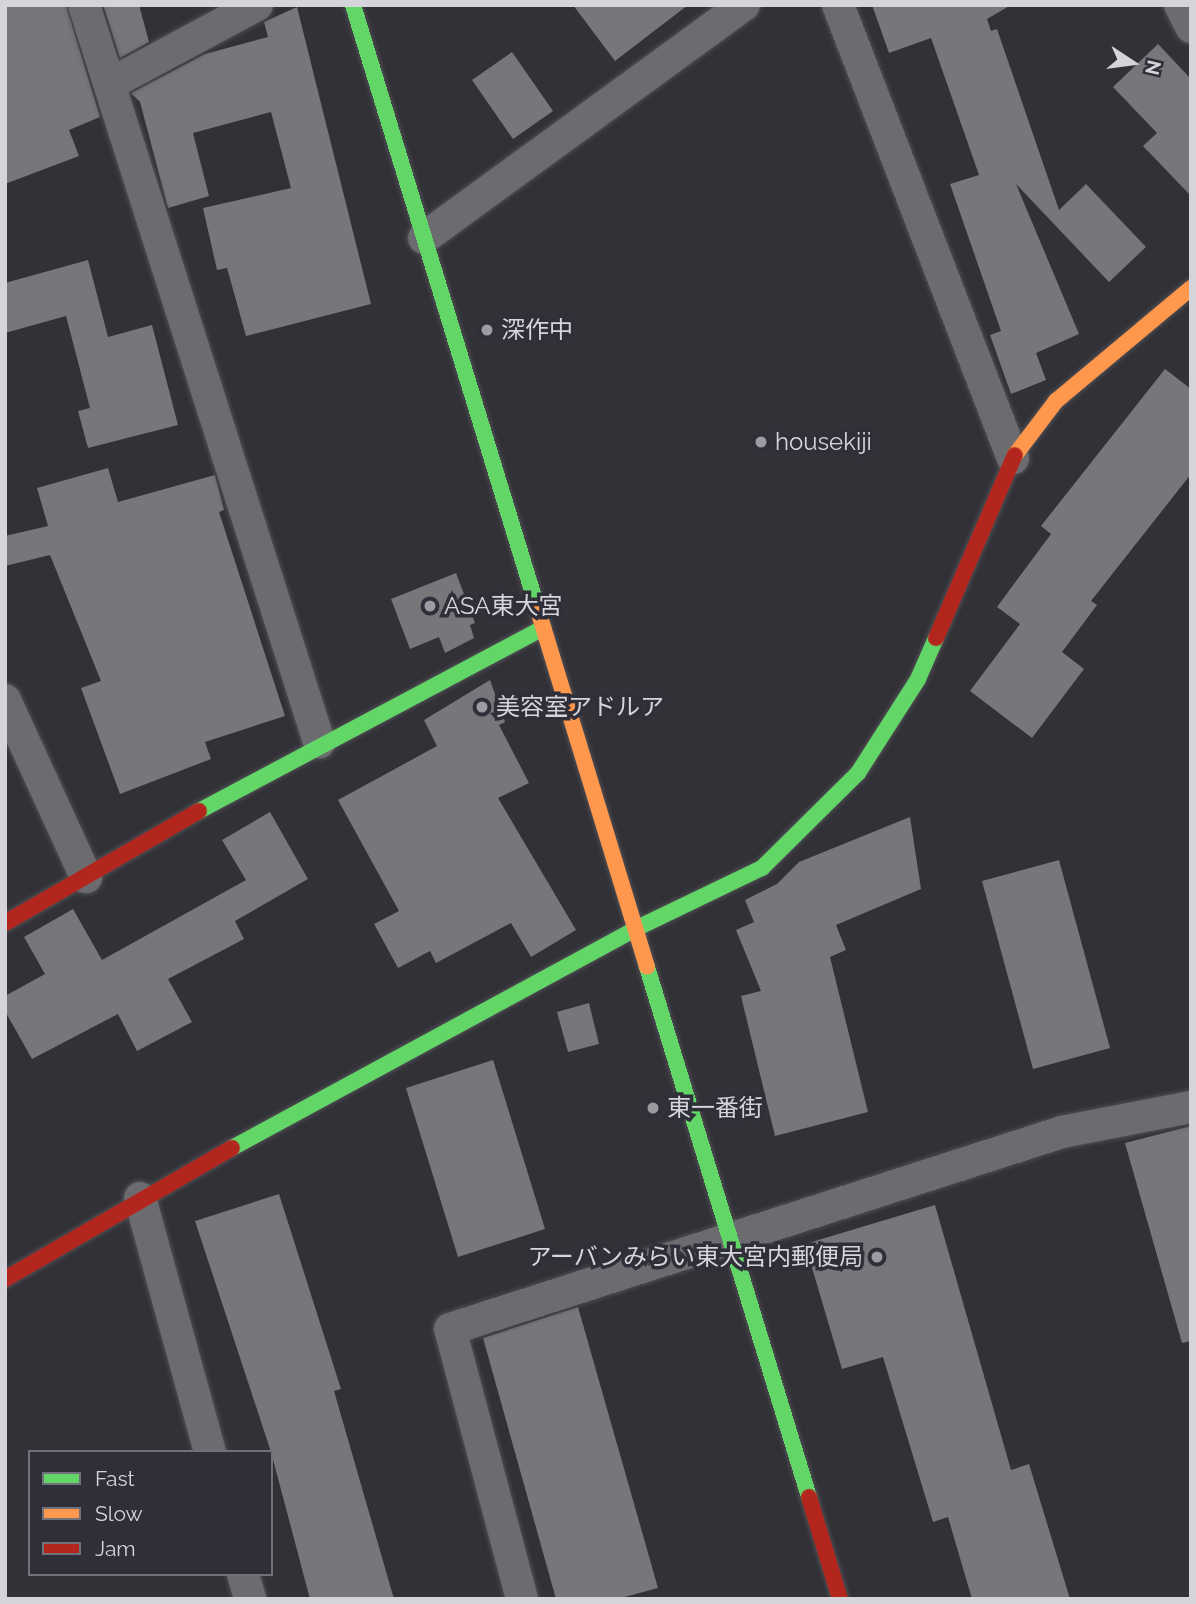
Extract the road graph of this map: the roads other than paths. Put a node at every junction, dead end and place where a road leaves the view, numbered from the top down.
1 (84, 5) edge
2 (257, 5) edge
3 (353, 5) edge
4 (744, 5) edge
5 (838, 5) edge
6 (1180, 5) edge
7 (1191, 27) edge
8 (110, 84) junction
9 (424, 238) junction
10 (1191, 288) edge
11 (1013, 458) junction
12 (543, 628) junction
13 (5, 700) edge
14 (319, 742) junction
15 (86, 877) junction
16 (5, 923) edge
17 (635, 929) junction
18 (1191, 1107) edge
19 (140, 1198) junction
20 (730, 1241) junction
21 (5, 1279) edge
22 (209, 1450) edge
23 (244, 1576) edge
24 (250, 1599) edge
25 (522, 1599) edge
26 (840, 1599) edge

1 - 8 street
2 - 8 street
3 - 9 street
4 - 9 street
5 - 11 street
6 - 7 street
8 - 14 street
9 - 12 street
10 - 11 street
11 - 17 street
12 - 14 street
12 - 17 street
13 - 15 street
14 - 15 street
15 - 16 street
17 - 19 street
17 - 20 street
18 - 20 street
19 - 21 street
19 - 22 street
20 - 25 street
20 - 26 street
23 - 24 street

